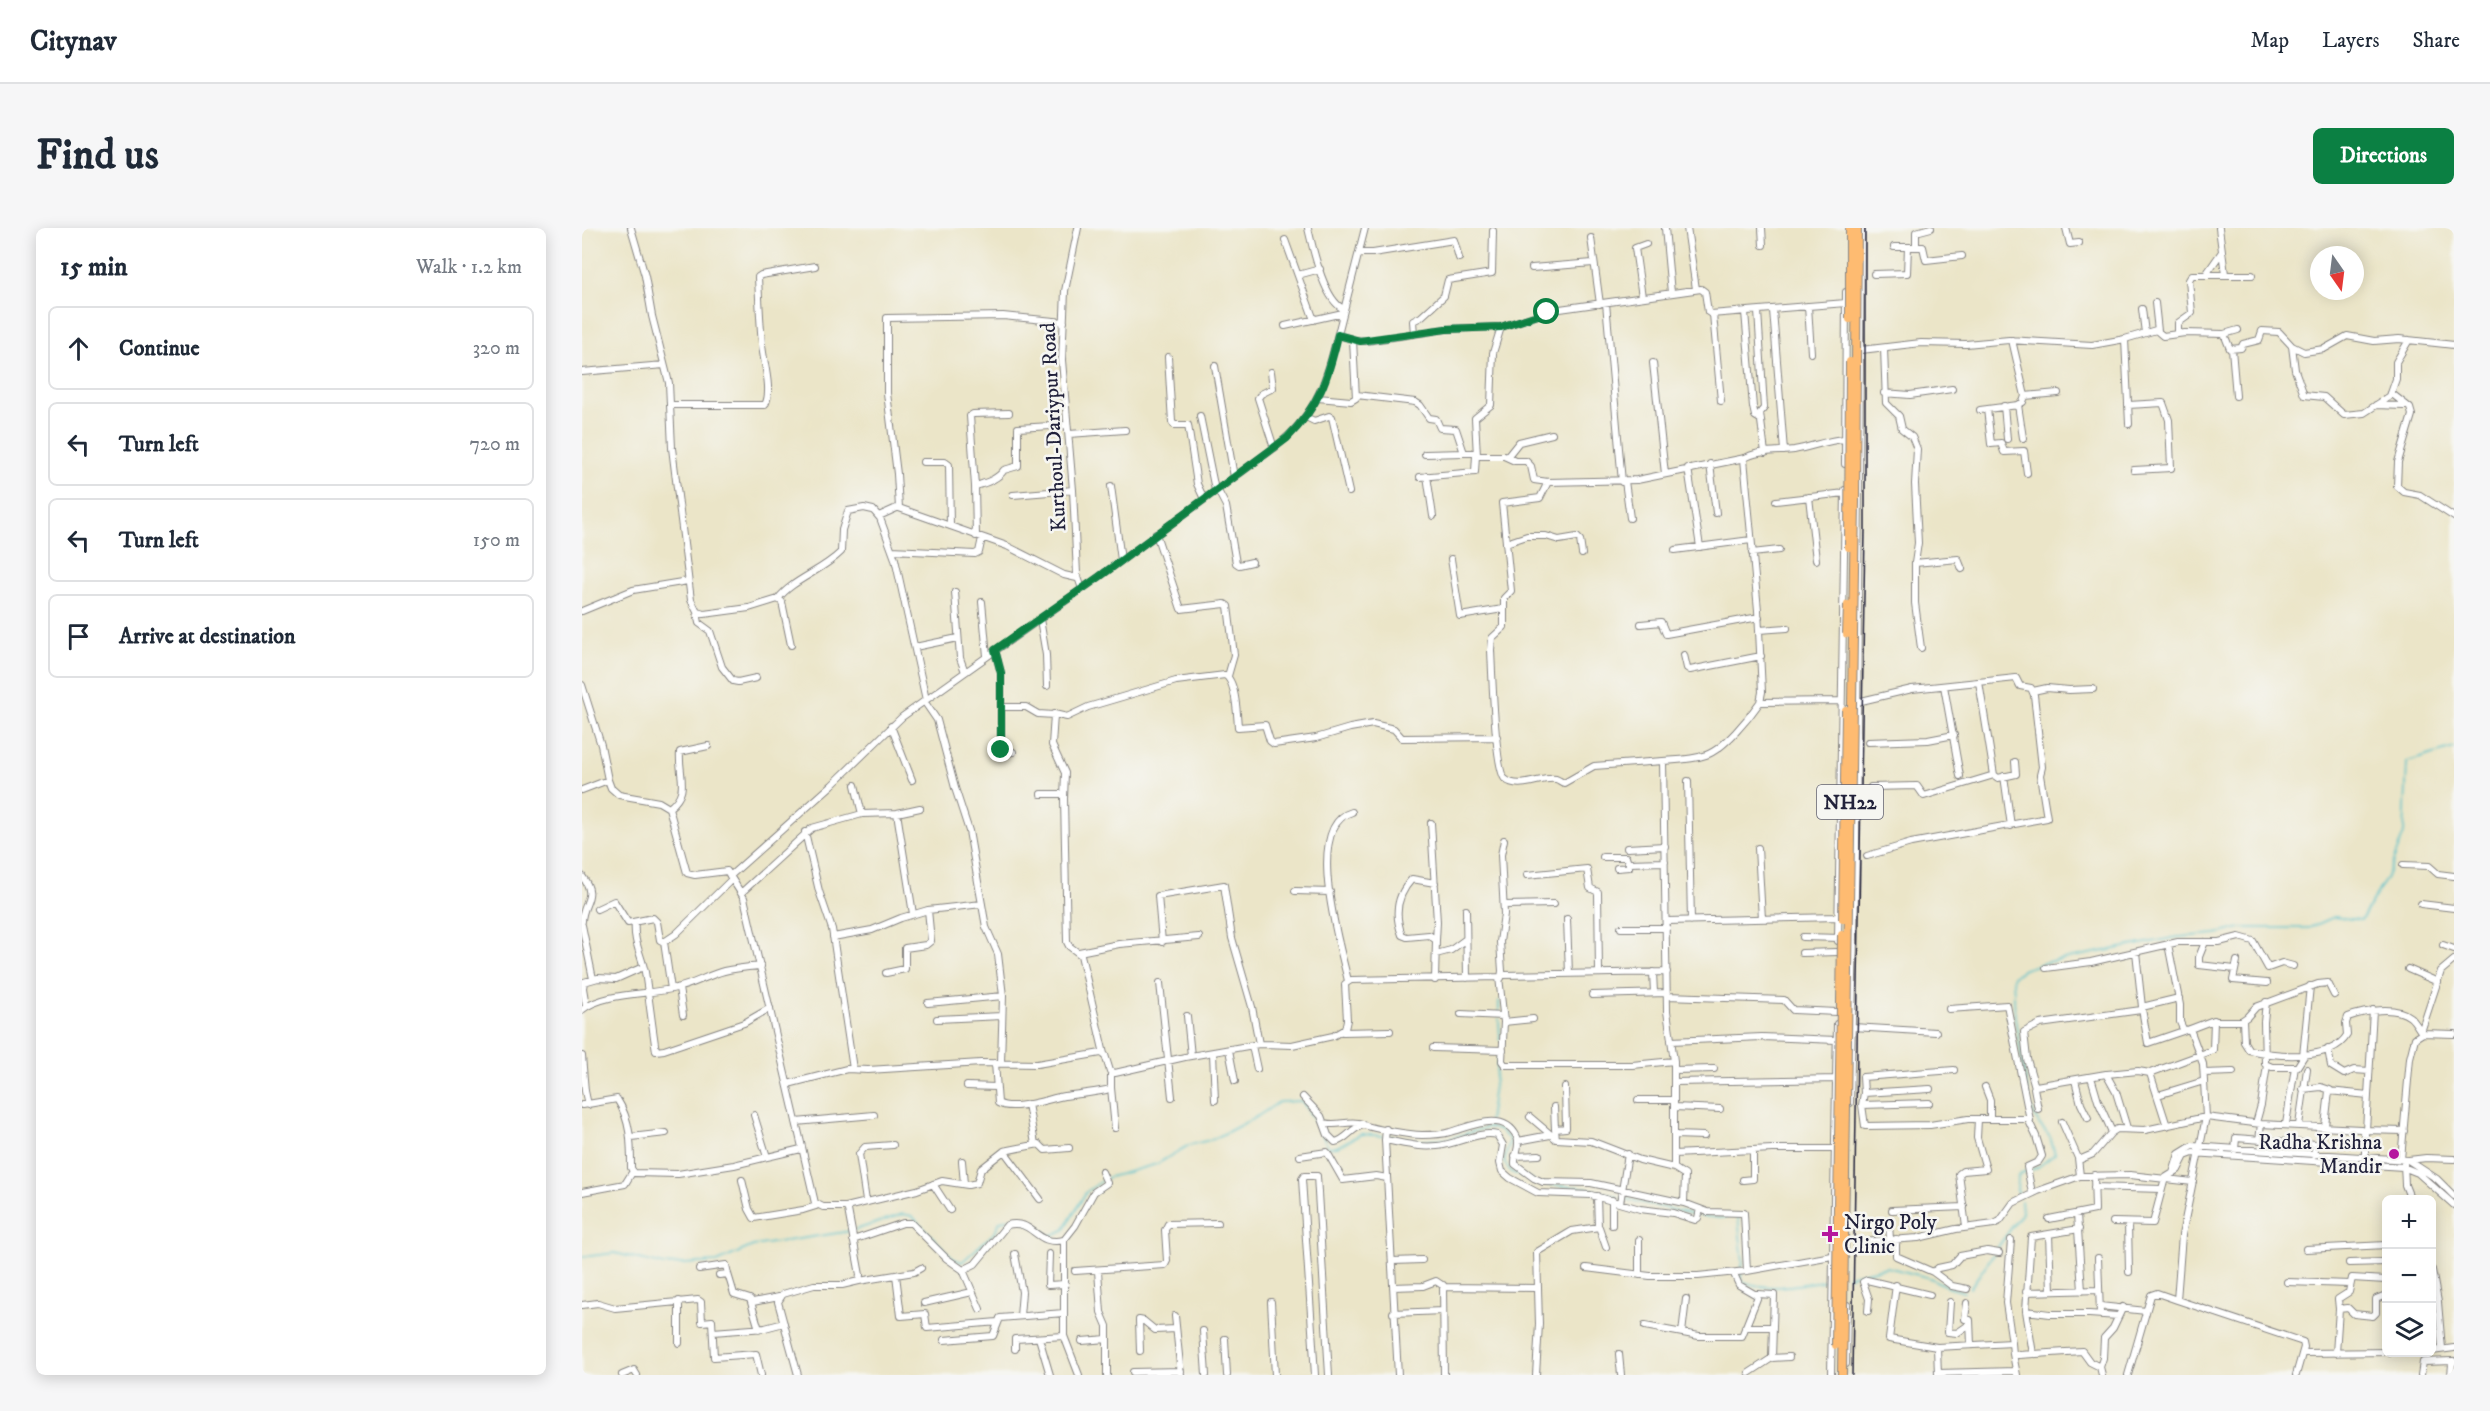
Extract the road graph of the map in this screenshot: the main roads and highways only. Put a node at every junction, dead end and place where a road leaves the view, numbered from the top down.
1 (1848, 228) edge
2 (1857, 228) edge
3 (1836, 1375) edge
4 (1844, 1375) edge

1 - 3 highway, NH22, bridge
2 - 4 highway, NH22, bridge

